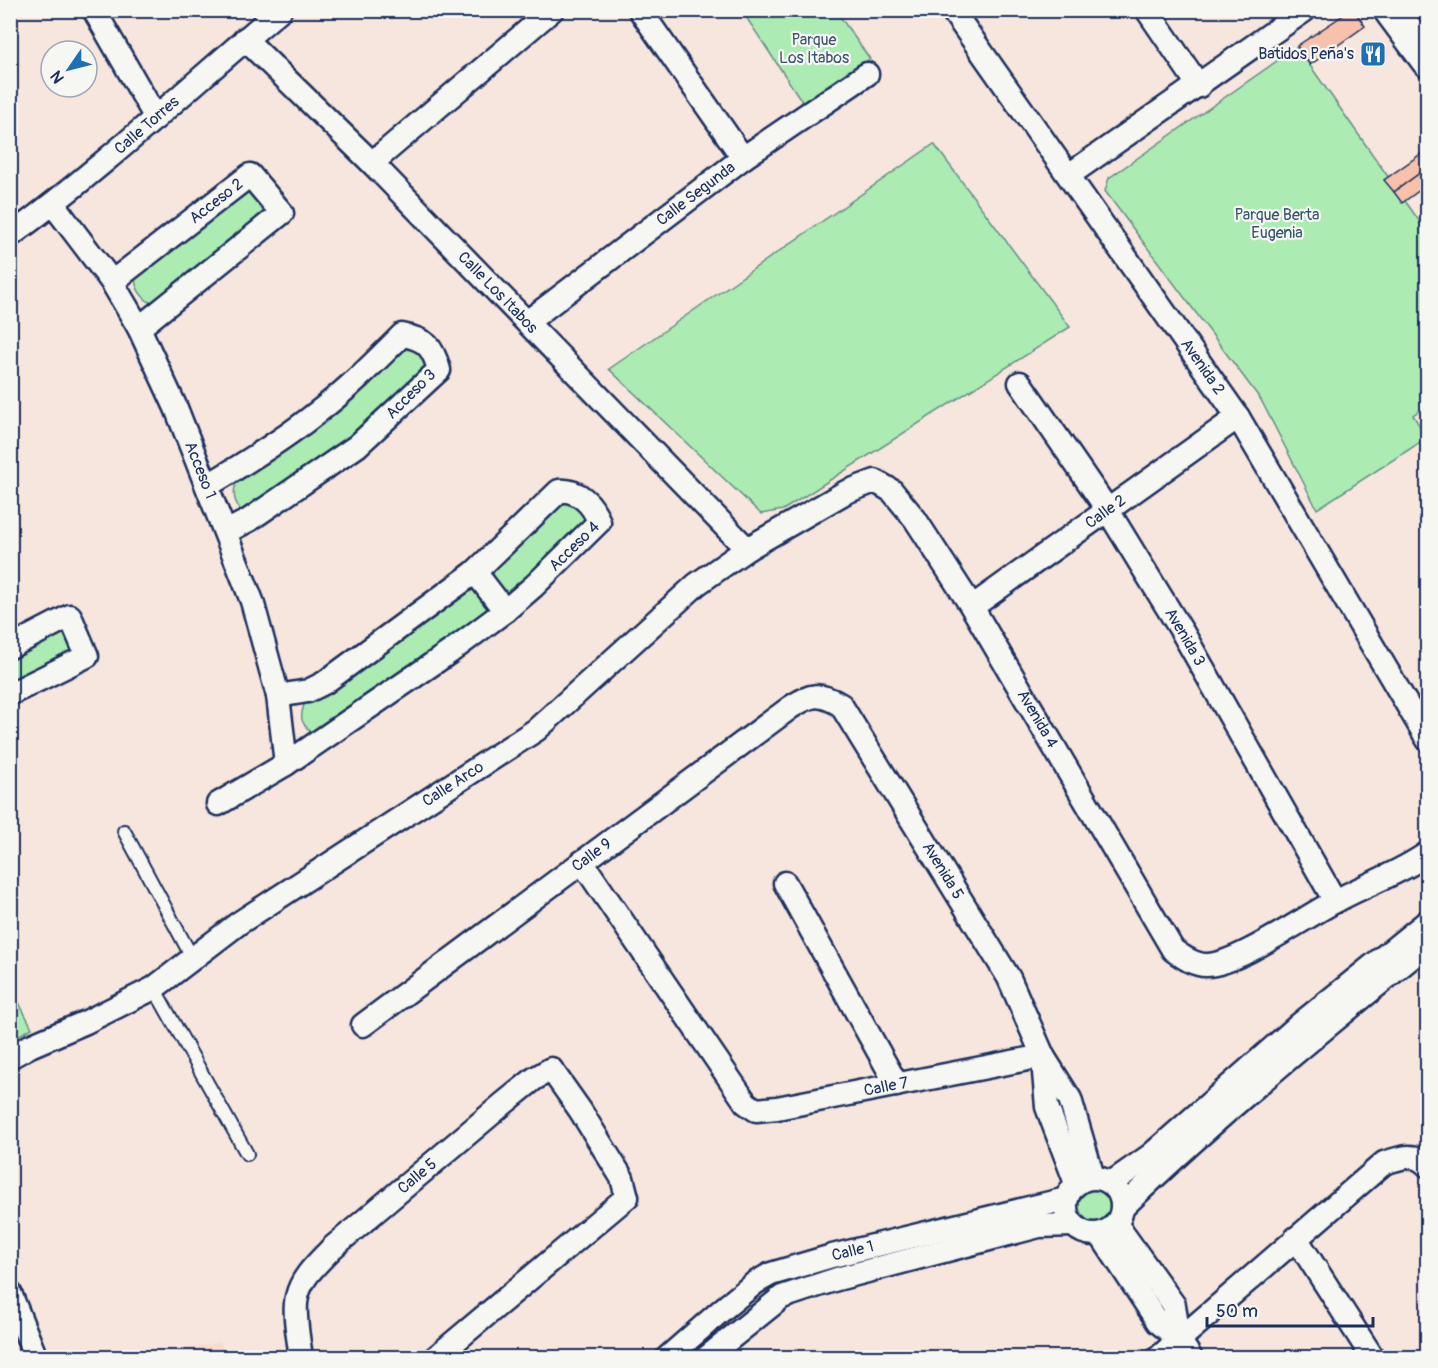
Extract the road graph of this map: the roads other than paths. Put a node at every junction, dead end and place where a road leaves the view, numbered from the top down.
1 (94, 10) edge
2 (280, 10) edge
3 (552, 10) edge
4 (640, 10) edge
5 (952, 10) edge
6 (1147, 10) edge
7 (1305, 10) edge
8 (1391, 10) edge
9 (245, 39) junction
10 (1428, 60) edge
11 (867, 74) dead end
12 (1199, 86) junction
13 (156, 118) junction
14 (743, 158) junction
15 (372, 163) junction
16 (1069, 175) junction
17 (53, 204) junction
18 (11, 233) edge
19 (112, 282) junction
20 (527, 322) junction
21 (139, 328) junction
22 (1020, 383) dead end
23 (1238, 417) junction
24 (875, 481) joint
25 (207, 486) junction
26 (1107, 509) junction
27 (226, 532) junction
28 (747, 549) junction
29 (475, 572) junction
30 (972, 607) junction
31 (505, 611) junction
32 (10, 647) edge
33 (10, 694) edge
34 (278, 696) junction
35 (825, 696) joint
36 (1428, 740) edge
37 (286, 764) junction
38 (218, 804) dead end
39 (124, 831) dead end
40 (1428, 853) edge
41 (582, 862) junction
42 (785, 883) dead end
43 (1335, 901) junction
44 (1428, 921) edge
45 (1428, 944) edge
46 (193, 958) junction
47 (154, 988) junction
48 (363, 1025) dead end
49 (1306, 1031) junction
50 (1043, 1056) junction
51 (10, 1057) edge
52 (897, 1085) junction
53 (247, 1154) dead end
54 (1428, 1166) edge
55 (1087, 1186) junction
56 (1113, 1222) junction
57 (1074, 1226) junction
58 (1296, 1238) junction
59 (832, 1256) junction
60 (837, 1279) junction
61 (10, 1293) edge
62 (1185, 1348) edge
63 (36, 1358) edge
64 (301, 1358) edge
65 (435, 1358) edge
66 (667, 1358) edge
67 (706, 1358) edge
68 (1158, 1358) edge
69 (1372, 1358) edge

1 - 13 street
2 - 9 street, Calle Torres
3 - 15 street
4 - 14 street
5 - 16 street, Avenida 2
6 - 12 street
7 - 12 street
8 - 10 main road
9 - 13 street, Calle Torres
9 - 15 street, Calle Los Itabos
11 - 14 street, Calle Segunda
12 - 16 street
13 - 17 street, Calle Torres
14 - 20 street, Calle Segunda
15 - 20 street, Calle Los Itabos
16 - 23 street, Avenida 2
17 - 18 street, Calle Torres
17 - 19 street, Acceso 1
19 - 21 street, Acceso 1
19 - 21 street, Acceso 2
20 - 28 street, Calle Los Itabos
21 - 25 street, Acceso 1
22 - 26 street, Avenida 3
23 - 26 street, Calle 2
23 - 36 street, Avenida 2
24 - 28 street, Calle Arco
24 - 30 street, Avenida 4
25 - 27 street, Acceso 1
25 - 27 street, Acceso 3
26 - 30 street, Calle 2
26 - 43 street, Avenida 3
27 - 34 street, Acceso 1
28 - 46 street, Calle Arco
29 - 31 street
29 - 31 street, Acceso 4
29 - 34 street, Acceso 4
30 - 43 street, Avenida 4
31 - 37 street, Acceso 4
32 - 33 street
34 - 37 street, Acceso 1
35 - 41 street, Calle 9
35 - 50 street, Avenida 5
37 - 38 street, Acceso 4
39 - 46 lane
40 - 43 street
41 - 48 street, Calle 9
41 - 52 street, Calle 7
42 - 52 street
44 - 49 street
45 - 49 street
46 - 47 street, Calle Arco
47 - 51 street, Calle Arco
47 - 53 lane
49 - 55 street
49 - 56 street
50 - 52 street, Calle 7
50 - 55 street, Avenida 5
54 - 58 street
55 - 56 street
55 - 57 street
55 - 59 street, Calle 1
56 - 57 street, Calle 1
56 - 62 street
57 - 60 street, Calle 1
58 - 62 street
58 - 69 street
59 - 60 street
59 - 66 street, Calle 1
60 - 67 street, Calle 1
61 - 63 street
62 - 68 street
64 - 65 street, Calle 5

